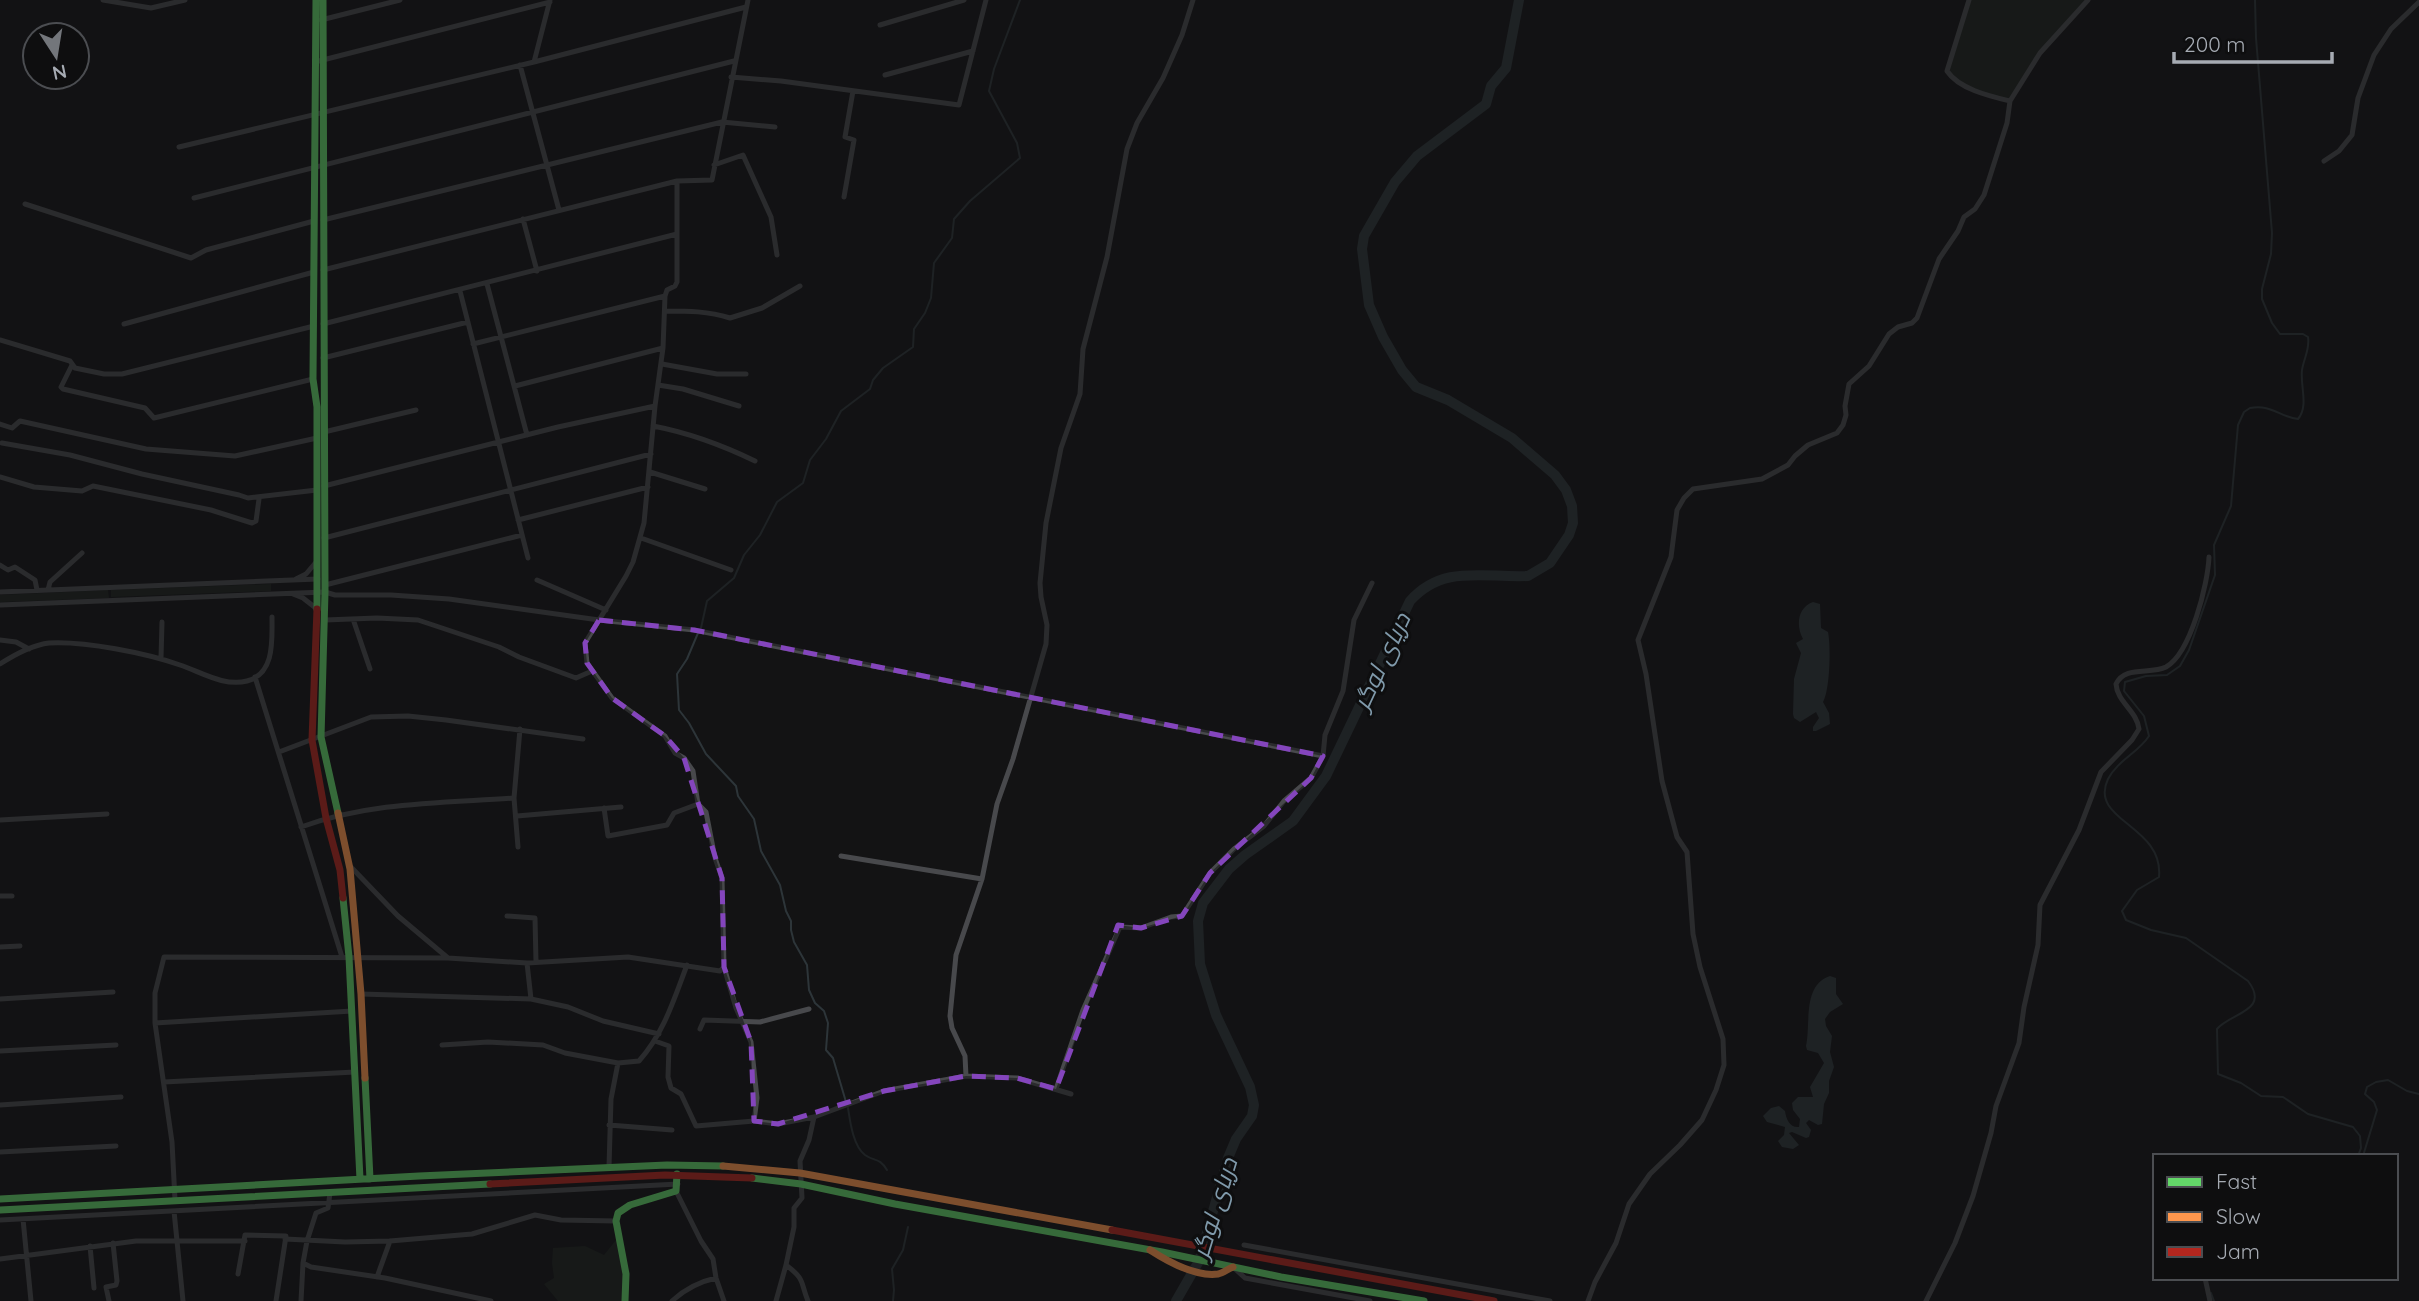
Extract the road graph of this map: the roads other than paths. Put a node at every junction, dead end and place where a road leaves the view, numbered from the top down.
1 (103, 0) edge
2 (149, 0) edge
3 (185, 0) edge
4 (316, 0) edge
5 (323, 0) edge
6 (400, 0) edge
7 (748, 0) edge
8 (964, 0) edge
9 (986, 0) edge
10 (1193, 0) edge
11 (1969, 0) edge
12 (2088, 0) edge
13 (550, 1) edge
14 (2419, 2) edge
15 (746, 7) junction
16 (151, 8) junction
17 (319, 20) junction
18 (880, 25) dead end
19 (973, 51) junction
20 (319, 61) junction
21 (734, 61) junction
22 (534, 62) junction
23 (520, 65) junction
24 (885, 75) dead end
25 (731, 77) junction
26 (853, 91) junction
27 (2010, 101) junction
28 (318, 112) junction
29 (533, 112) junction
30 (722, 122) junction
31 (775, 127) dead end
32 (179, 147) dead end
33 (2324, 161) dead end
34 (548, 164) junction
35 (714, 165) junction
36 (318, 167) junction
37 (677, 181) junction
38 (844, 197) dead end
39 (194, 198) dead end
40 (25, 204) dead end
41 (559, 211) junction
42 (523, 219) junction
43 (323, 220) junction
44 (314, 221) junction
45 (677, 234) junction
46 (777, 255) dead end
47 (319, 271) junction
48 (537, 271) junction
49 (487, 284) junction
50 (800, 286) dead end
51 (460, 291) junction
52 (665, 296) junction
53 (665, 311) junction
54 (468, 322) junction
55 (124, 324) dead end
56 (323, 324) junction
57 (314, 326) junction
58 (502, 337) junction
59 (0, 340) edge
60 (473, 344) junction
61 (663, 348) junction
62 (323, 358) junction
63 (662, 363) junction
64 (72, 365) junction
65 (746, 374) dead end
66 (313, 379) junction
67 (658, 385) junction
68 (515, 386) junction
69 (655, 406) junction
70 (739, 406) dead end
71 (416, 410) dead end
72 (0, 424) edge
73 (653, 426) junction
74 (320, 435) junction
75 (527, 435) junction
76 (498, 442) junction
77 (2, 443) dead end
78 (651, 454) junction
79 (755, 461) dead end
80 (650, 472) junction
81 (0, 477) edge
82 (648, 487) junction
83 (320, 488) junction
84 (705, 489) dead end
85 (511, 490) junction
86 (259, 499) junction
87 (518, 520) junction
88 (522, 535) junction
89 (324, 538) junction
90 (641, 538) junction
91 (82, 553) dead end
92 (2209, 556) dead end
93 (528, 558) dead end
94 (317, 561) junction
95 (0, 565) edge
96 (731, 570) dead end
97 (289, 580) junction
98 (537, 580) dead end
99 (278, 581) junction
100 (1372, 583) dead end
101 (322, 585) junction
102 (37, 590) junction
103 (48, 590) junction
104 (0, 592) edge
105 (287, 593) junction
106 (278, 594) junction
107 (0, 605) edge
108 (317, 609) junction
109 (606, 610) junction
110 (272, 617) dead end
111 (353, 619) junction
112 (325, 620) junction
113 (599, 620) junction
114 (162, 622) dead end
115 (0, 640) edge
116 (29, 649) junction
117 (161, 658) junction
118 (0, 664) edge
119 (370, 669) dead end
120 (592, 671) junction
121 (255, 677) junction
122 (1030, 698) junction
123 (520, 729) junction
124 (321, 737) junction
125 (583, 739) dead end
126 (312, 740) junction
127 (279, 752) junction
128 (1323, 756) junction
129 (514, 798) junction
130 (698, 804) junction
131 (604, 807) junction
132 (621, 807) dead end
133 (107, 814) dead end
134 (337, 816) junction
135 (517, 816) junction
136 (326, 818) junction
137 (0, 820) edge
138 (301, 827) junction
139 (518, 847) dead end
140 (841, 856) dead end
141 (349, 864) junction
142 (982, 879) junction
143 (0, 896) edge
144 (12, 896) dead end
145 (507, 916) dead end
146 (20, 946) dead end
147 (0, 947) edge
148 (346, 957) junction
149 (358, 957) junction
150 (448, 958) junction
151 (536, 962) junction
152 (527, 963) junction
153 (687, 965) junction
154 (724, 967) junction
155 (113, 992) dead end
156 (361, 994) junction
157 (0, 999) edge
158 (531, 999) junction
159 (808, 1009) dead end
160 (352, 1011) junction
161 (155, 1023) junction
162 (744, 1023) junction
163 (700, 1029) dead end
164 (659, 1034) junction
165 (655, 1041) junction
166 (116, 1045) dead end
167 (442, 1045) dead end
168 (0, 1051) edge
169 (618, 1063) junction
170 (355, 1072) junction
171 (966, 1076) junction
172 (164, 1082) junction
173 (1056, 1089) junction
174 (1071, 1094) dead end
175 (121, 1097) dead end
176 (0, 1105) edge
177 (814, 1117) junction
178 (754, 1121) junction
179 (609, 1125) junction
180 (672, 1130) dead end
181 (116, 1146) dead end
182 (0, 1152) edge
183 (609, 1167) junction
184 (800, 1173) junction
185 (677, 1174) junction
186 (360, 1179) junction
187 (370, 1179) junction
188 (801, 1184) junction
189 (677, 1188) junction
190 (174, 1189) junction
191 (330, 1193) junction
192 (0, 1199) edge
193 (175, 1200) junction
194 (329, 1203) junction
195 (0, 1210) edge
196 (174, 1211) junction
197 (23, 1219) junction
198 (0, 1220) edge
199 (616, 1220) junction
200 (177, 1240) junction
201 (285, 1240) junction
202 (245, 1241) junction
203 (307, 1241) junction
204 (390, 1241) junction
205 (113, 1243) junction
206 (1244, 1245) dead end
207 (90, 1246) junction
208 (1146, 1248) junction
209 (28, 1255) junction
210 (0, 1259) edge
211 (303, 1263) junction
212 (786, 1265) junction
213 (1233, 1267) junction
214 (238, 1274) dead end
215 (377, 1277) junction
216 (716, 1278) junction
217 (2205, 1280) edge
218 (94, 1288) dead end
219 (31, 1301) edge
220 (109, 1301) edge
221 (183, 1301) edge
222 (276, 1301) edge
223 (301, 1301) edge
224 (491, 1301) edge
225 (625, 1301) edge
226 (672, 1301) edge
227 (724, 1301) edge
228 (776, 1301) edge
229 (808, 1301) edge
230 (1370, 1301) edge
231 (1424, 1301) edge
232 (1494, 1301) edge
233 (1550, 1301) edge
234 (1588, 1301) edge
235 (1926, 1301) edge
236 (2210, 1301) edge

1 - 16 street
2 - 16 street
3 - 16 street
4 - 17 main road
5 - 17 main road
6 - 17 street
7 - 15 street
8 - 18 street
9 - 19 street
10 - 122 street
11 - 27 street
12 - 27 street
13 - 20 street
13 - 22 street
14 - 33 street
15 - 21 street
15 - 22 street
17 - 20 main road
19 - 24 street
19 - 26 street
20 - 28 main road
21 - 25 street
21 - 29 street
22 - 23 street
23 - 28 street
23 - 29 street
25 - 26 street
25 - 30 street
26 - 38 street
27 - 234 street
28 - 32 street
28 - 36 main road
29 - 34 street
29 - 36 street
30 - 31 street
30 - 34 street
30 - 35 street
34 - 41 street
34 - 43 street
35 - 37 street
35 - 46 street
36 - 39 street
36 - 43 main road
36 - 44 main road
37 - 41 street
37 - 45 street
40 - 44 street
41 - 42 street
42 - 47 street
42 - 48 street
43 - 47 main road
44 - 47 main road
45 - 48 street
45 - 52 street
47 - 55 street
47 - 56 main road
47 - 57 main road
48 - 49 street
49 - 51 street
49 - 58 street
50 - 53 street
51 - 54 street
51 - 56 street
52 - 53 street
52 - 58 street
53 - 61 street
54 - 60 street
54 - 62 street
56 - 62 main road
57 - 64 street
57 - 66 main road
58 - 60 street
58 - 68 street
59 - 64 street
60 - 76 street
61 - 63 street
61 - 68 street
62 - 74 main road
63 - 65 street
63 - 67 street
64 - 66 street
66 - 74 main road
67 - 69 street
67 - 70 street
68 - 75 street
69 - 73 street
69 - 75 street
71 - 74 street
72 - 74 street
73 - 78 street
73 - 79 street
74 - 83 main road
75 - 76 street
76 - 83 street
76 - 85 street
77 - 86 street
78 - 80 street
78 - 85 street
80 - 82 street
80 - 84 street
81 - 86 street
82 - 87 street
82 - 90 street
83 - 86 street
83 - 89 main road
83 - 94 main road
85 - 87 street
85 - 89 street
87 - 88 street
88 - 93 street
88 - 101 street
89 - 101 main road
90 - 96 street
90 - 109 street
91 - 103 street
92 - 235 street
94 - 97 street
94 - 101 main road
95 - 102 street
97 - 99 street
97 - 101 street
98 - 109 street
99 - 103 street
99 - 106 street
100 - 128 street
101 - 105 street
101 - 108 main road
101 - 112 main road
101 - 113 street
102 - 103 street
102 - 104 street
105 - 106 street
105 - 108 street
106 - 107 street
108 - 126 main road
109 - 113 street
110 - 121 street
111 - 112 street
111 - 119 street
111 - 120 street
112 - 124 main road
113 - 120 street
113 - 122 street
114 - 117 street
115 - 116 street
116 - 117 street
116 - 118 street
117 - 121 street
120 - 130 street
121 - 127 street
122 - 128 street
122 - 142 street
123 - 124 street
123 - 125 street
123 - 129 street
124 - 126 street
124 - 134 main road
126 - 127 street
126 - 136 main road
127 - 138 street
128 - 173 street
129 - 134 street
129 - 135 street
130 - 131 street
130 - 154 street
131 - 132 street
131 - 135 street
133 - 137 street
134 - 136 street
134 - 141 main road
135 - 139 street
136 - 138 street
136 - 148 main road
138 - 148 street
140 - 142 street
141 - 149 main road
141 - 150 street
142 - 171 street
143 - 144 street
145 - 151 street
146 - 147 street
148 - 149 street
148 - 160 main road
148 - 161 street
149 - 150 street
149 - 156 main road
150 - 152 street
151 - 152 street
151 - 153 street
152 - 158 street
153 - 154 street
153 - 164 street
154 - 162 street
155 - 157 street
156 - 158 street
156 - 187 main road
158 - 164 street
159 - 162 street
160 - 161 street
160 - 170 main road
161 - 172 street
162 - 163 street
162 - 178 street
164 - 165 street
165 - 169 street
165 - 178 street
166 - 168 street
167 - 169 street
169 - 179 street
170 - 172 street
170 - 186 main road
171 - 173 street
171 - 177 street
172 - 190 street
173 - 174 street
175 - 176 street
177 - 178 street
177 - 184 street
179 - 180 street
179 - 183 street
181 - 182 street
183 - 184 main road
183 - 187 main road
184 - 188 street
184 - 232 main road
185 - 188 main road
185 - 189 main road
185 - 191 main road
186 - 187 main road
186 - 190 main road
188 - 208 main road
188 - 212 street
189 - 194 street
189 - 199 main road
189 - 216 street
190 - 192 main road
190 - 193 street
191 - 193 main road
191 - 194 street
193 - 195 main road
194 - 196 street
194 - 203 street
196 - 197 street
196 - 200 street
197 - 198 street
197 - 209 street
199 - 204 street
199 - 225 main road
200 - 202 street
200 - 205 street
200 - 221 street
201 - 202 street
201 - 203 street
201 - 222 street
202 - 214 street
203 - 204 street
203 - 211 street
204 - 215 street
205 - 207 street
205 - 220 street
206 - 233 street
207 - 209 street
207 - 218 street
208 - 213 main road
208 - 213 main road
209 - 210 street
209 - 219 street
211 - 215 street
211 - 223 street
212 - 228 street
212 - 229 street
213 - 230 street
213 - 231 main road
215 - 224 street
216 - 226 street
216 - 227 street
217 - 236 street

